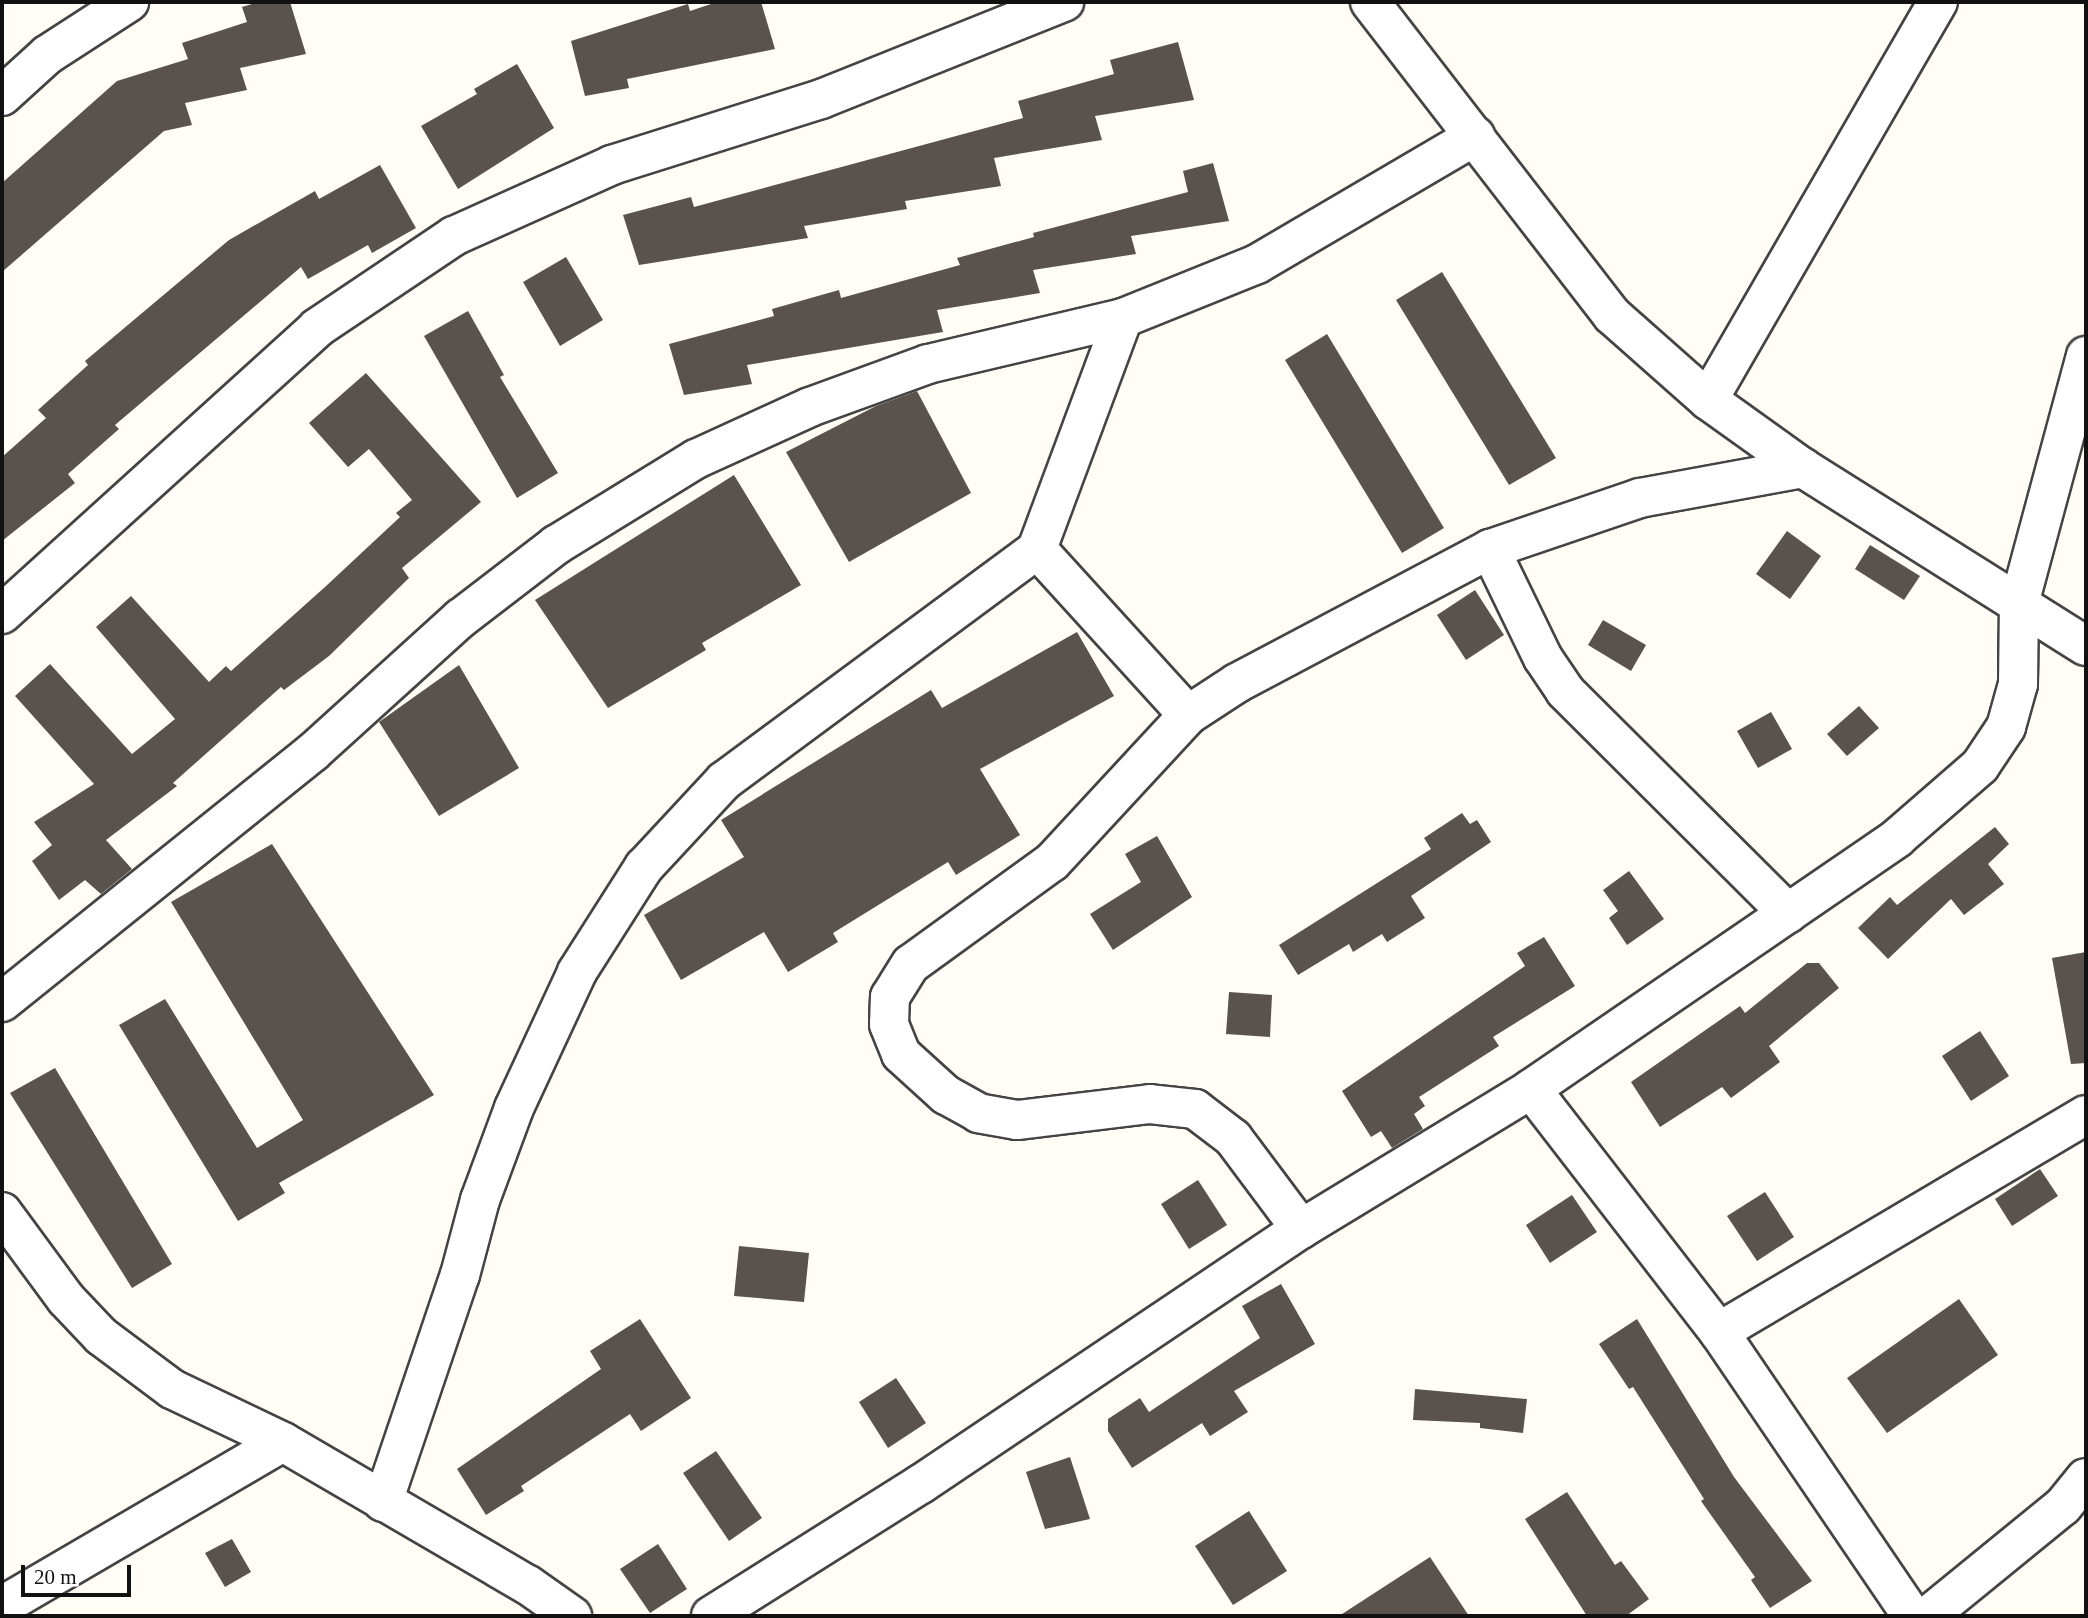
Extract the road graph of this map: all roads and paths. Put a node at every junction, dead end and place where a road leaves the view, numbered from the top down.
1 (129, 2) edge
2 (1064, 2) edge
3 (1370, 2) edge
4 (1938, 2) edge
5 (2, 96) edge
6 (1475, 136) junction
7 (1124, 318) junction
8 (2086, 356) edge
9 (1709, 400) junction
10 (1803, 468) junction
11 (1490, 549) junction
12 (1037, 550) junction
13 (2019, 604) junction
14 (2, 614) edge
15 (2086, 646) edge
16 (1188, 715) junction
17 (1788, 913) junction
18 (2, 1002) edge
19 (1531, 1089) junction
20 (2086, 1115) edge
21 (2, 1212) edge
22 (1301, 1229) junction
23 (1718, 1332) junction
24 (283, 1442) junction
25 (2086, 1478) edge
26 (383, 1502) junction
27 (2, 1606) edge
28 (572, 1616) edge
29 (711, 1616) edge
30 (1912, 1616) edge
31 (1928, 1616) edge

1 - 5 street
2 - 14 street
3 - 6 street
4 - 9 street
6 - 7 street
6 - 9 street
7 - 12 street
7 - 18 street
8 - 13 street
9 - 10 street
10 - 11 street
10 - 13 street
11 - 16 street
11 - 17 street
12 - 16 street
12 - 26 street
13 - 15 street
13 - 17 street
16 - 22 street
17 - 19 street
19 - 22 street
19 - 23 street
20 - 23 street
21 - 24 street
22 - 29 street
23 - 30 street
24 - 26 street
24 - 27 street
25 - 31 street
26 - 28 street

